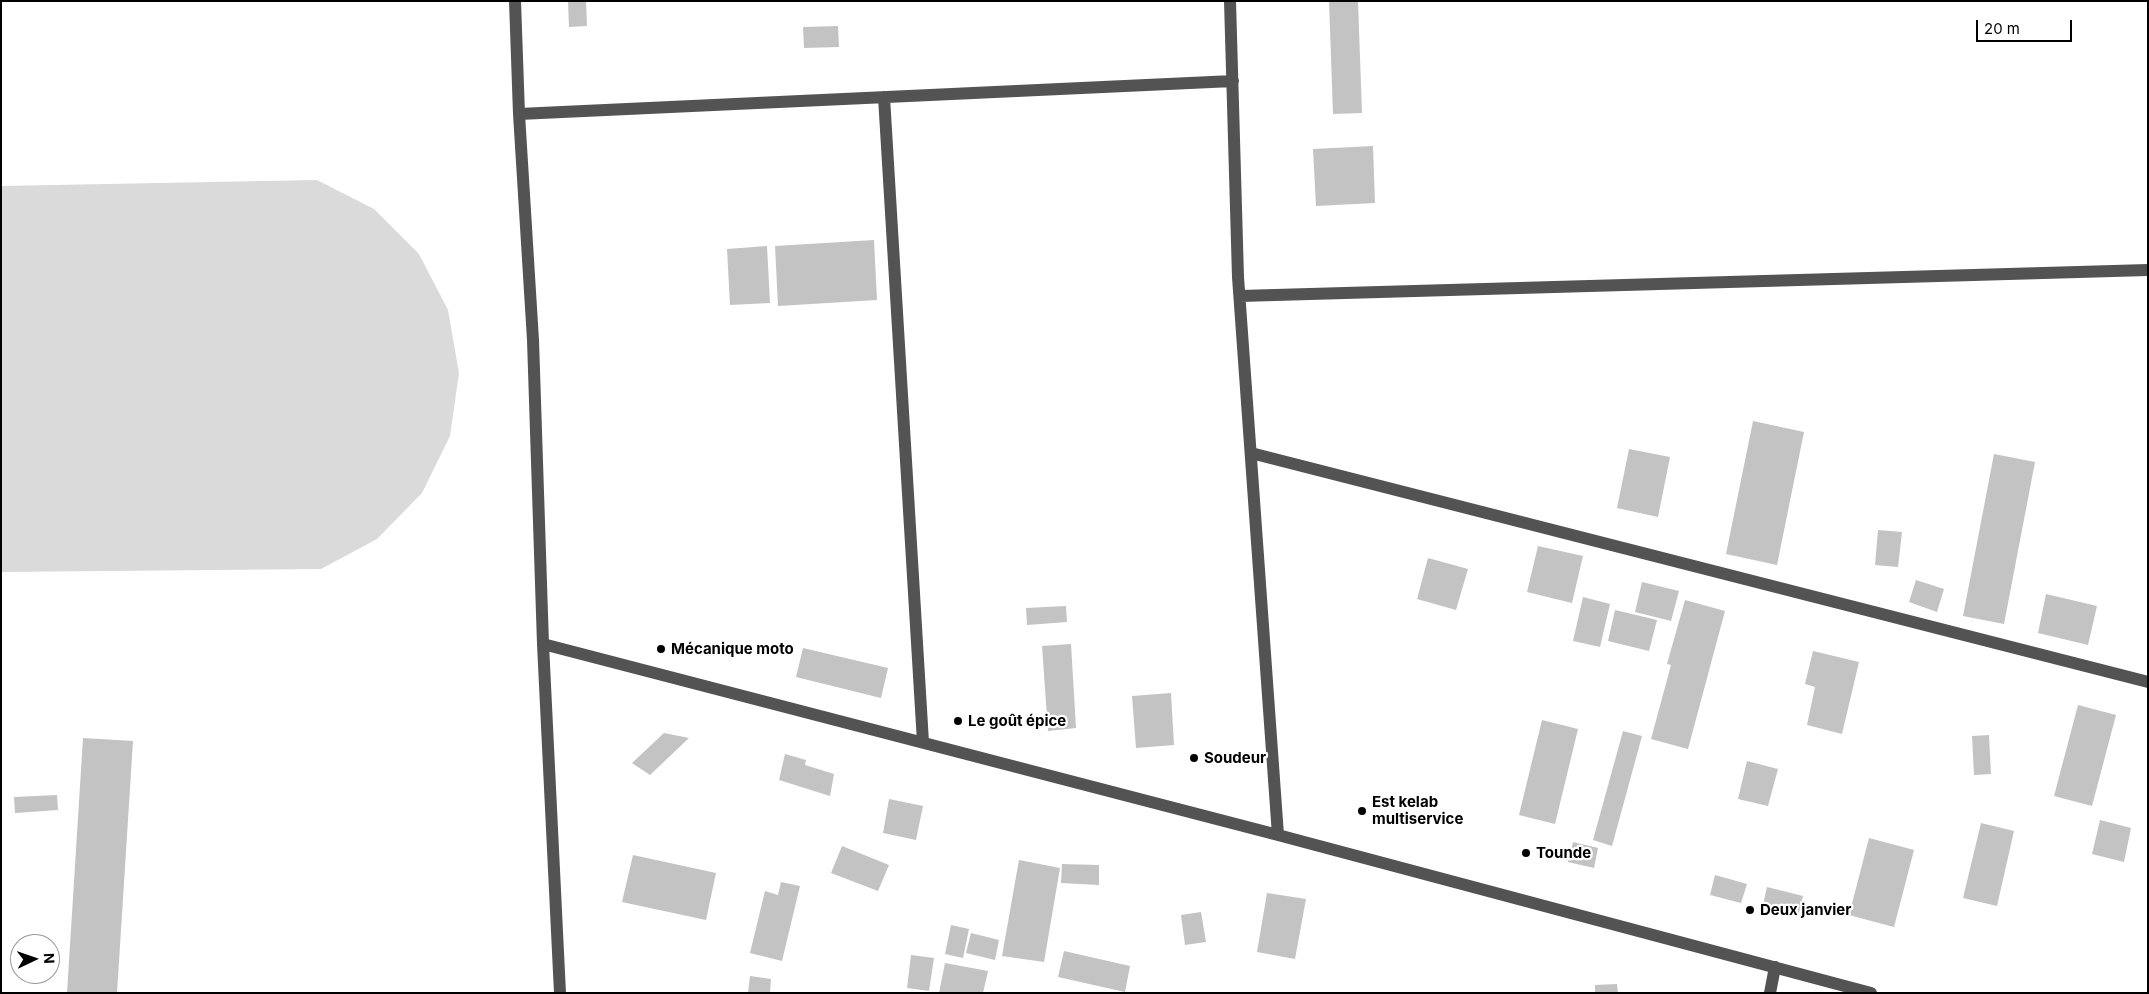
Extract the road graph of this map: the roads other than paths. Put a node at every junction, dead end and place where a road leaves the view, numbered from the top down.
1 (515, 1) edge
2 (1230, 1) edge
3 (1233, 81) junction
4 (884, 97) junction
5 (520, 114) junction
6 (2148, 270) edge
7 (1240, 296) junction
8 (1251, 452) junction
9 (544, 644) junction
10 (2148, 682) edge
11 (923, 742) junction
12 (1278, 835) junction
13 (1775, 967) junction
14 (560, 993) edge
15 (1770, 993) edge
16 (1871, 993) edge

1 - 5 street
2 - 3 street
3 - 4 street
3 - 7 street
4 - 5 street
4 - 11 street
5 - 9 street
6 - 7 street
7 - 8 street
8 - 10 street
8 - 12 street
9 - 11 street
9 - 14 street
11 - 12 street
12 - 13 street
13 - 15 street
13 - 16 street

